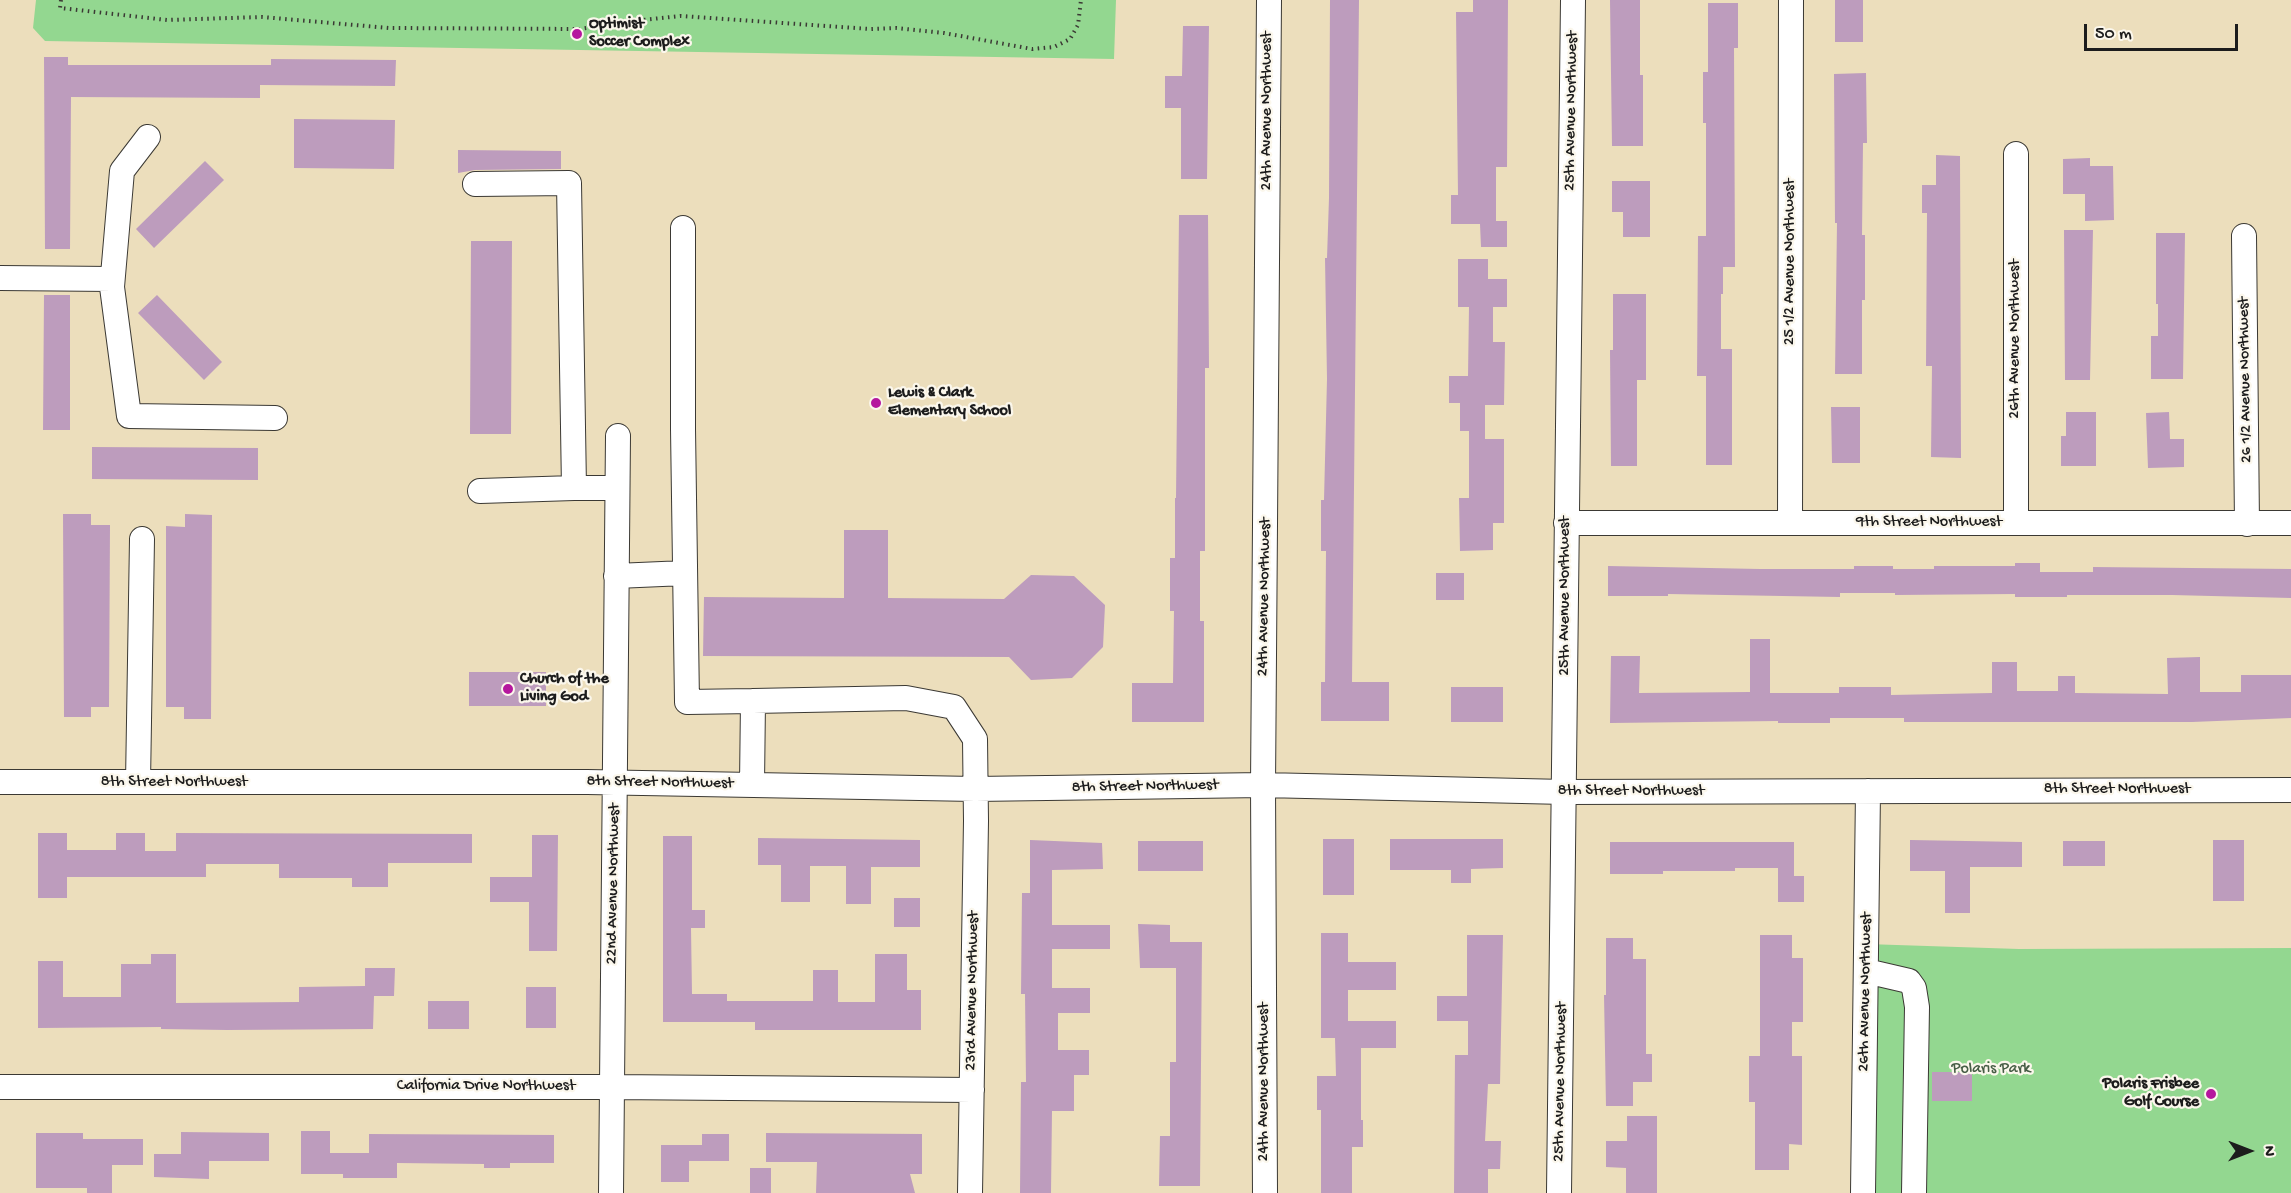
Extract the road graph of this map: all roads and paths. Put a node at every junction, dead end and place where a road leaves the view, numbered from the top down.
1 (61, 0) edge
2 (1081, 0) edge
3 (1269, 0) edge
4 (1573, 0) edge
5 (1791, 0) edge
6 (148, 137) dead end
7 (2016, 154) dead end
8 (475, 184) dead end
9 (683, 228) dead end
10 (2244, 236) dead end
11 (0, 278) edge
12 (112, 279) junction
13 (275, 418) dead end
14 (618, 436) dead end
15 (574, 488) junction
16 (617, 488) junction
17 (480, 491) dead end
18 (1566, 523) junction
19 (1790, 523) junction
20 (2016, 523) junction
21 (2247, 524) junction
22 (2291, 524) edge
23 (142, 539) dead end
24 (685, 573) junction
25 (616, 576) junction
26 (753, 701) junction
27 (0, 782) edge
28 (138, 783) junction
29 (615, 783) junction
30 (752, 784) junction
31 (1263, 785) junction
32 (975, 789) junction
33 (2291, 790) edge
34 (1868, 791) junction
35 (1565, 792) junction
36 (1866, 971) junction
37 (0, 1087) edge
38 (611, 1087) junction
39 (972, 1090) junction
40 (611, 1193) edge
41 (970, 1193) edge
42 (1265, 1193) edge
43 (1559, 1193) edge
44 (1863, 1193) edge
45 (1914, 1193) edge

1 - 2 path
3 - 31 street, 24th Avenue Northwest
4 - 18 street, 25th Avenue Northwest
5 - 19 street, 25 1/2 Avenue Northwest
6 - 12 street
7 - 20 street, 26th Avenue Northwest
8 - 15 street
9 - 24 street
10 - 21 street, 26 1/2 Avenue Northwest
11 - 12 street
12 - 13 street
14 - 16 street, 22nd Avenue Northwest
15 - 16 street
15 - 17 street
16 - 25 street, 22nd Avenue Northwest
18 - 19 street, 9th Street Northwest
18 - 35 street, 25th Avenue Northwest
19 - 20 street, 9th Street Northwest
20 - 21 street, 9th Street Northwest
21 - 22 street, 9th Street Northwest
23 - 28 street
24 - 25 street
24 - 26 street, 23rd Avenue Northwest
25 - 29 street, 22nd Avenue Northwest
26 - 30 street
26 - 32 street, 23rd Avenue Northwest
27 - 28 street, 8th Street Northwest
28 - 29 street, 8th Street Northwest
29 - 30 street, 8th Street Northwest
29 - 38 street, 22nd Avenue Northwest
30 - 32 street, 8th Street Northwest
31 - 32 street, 8th Street Northwest
31 - 35 street, 8th Street Northwest
31 - 42 street, 24th Avenue Northwest
32 - 39 street, 23rd Avenue Northwest
33 - 34 street, 8th Street Northwest
34 - 35 street, 8th Street Northwest
34 - 36 street, 26th Avenue Northwest
35 - 43 street, 25th Avenue Northwest
36 - 44 street, 26th Avenue Northwest
36 - 45 street
37 - 38 street, California Drive Northwest
38 - 39 street, California Drive Northwest
38 - 40 street, 22nd Avenue Northwest
39 - 41 street, 23rd Avenue Northwest

